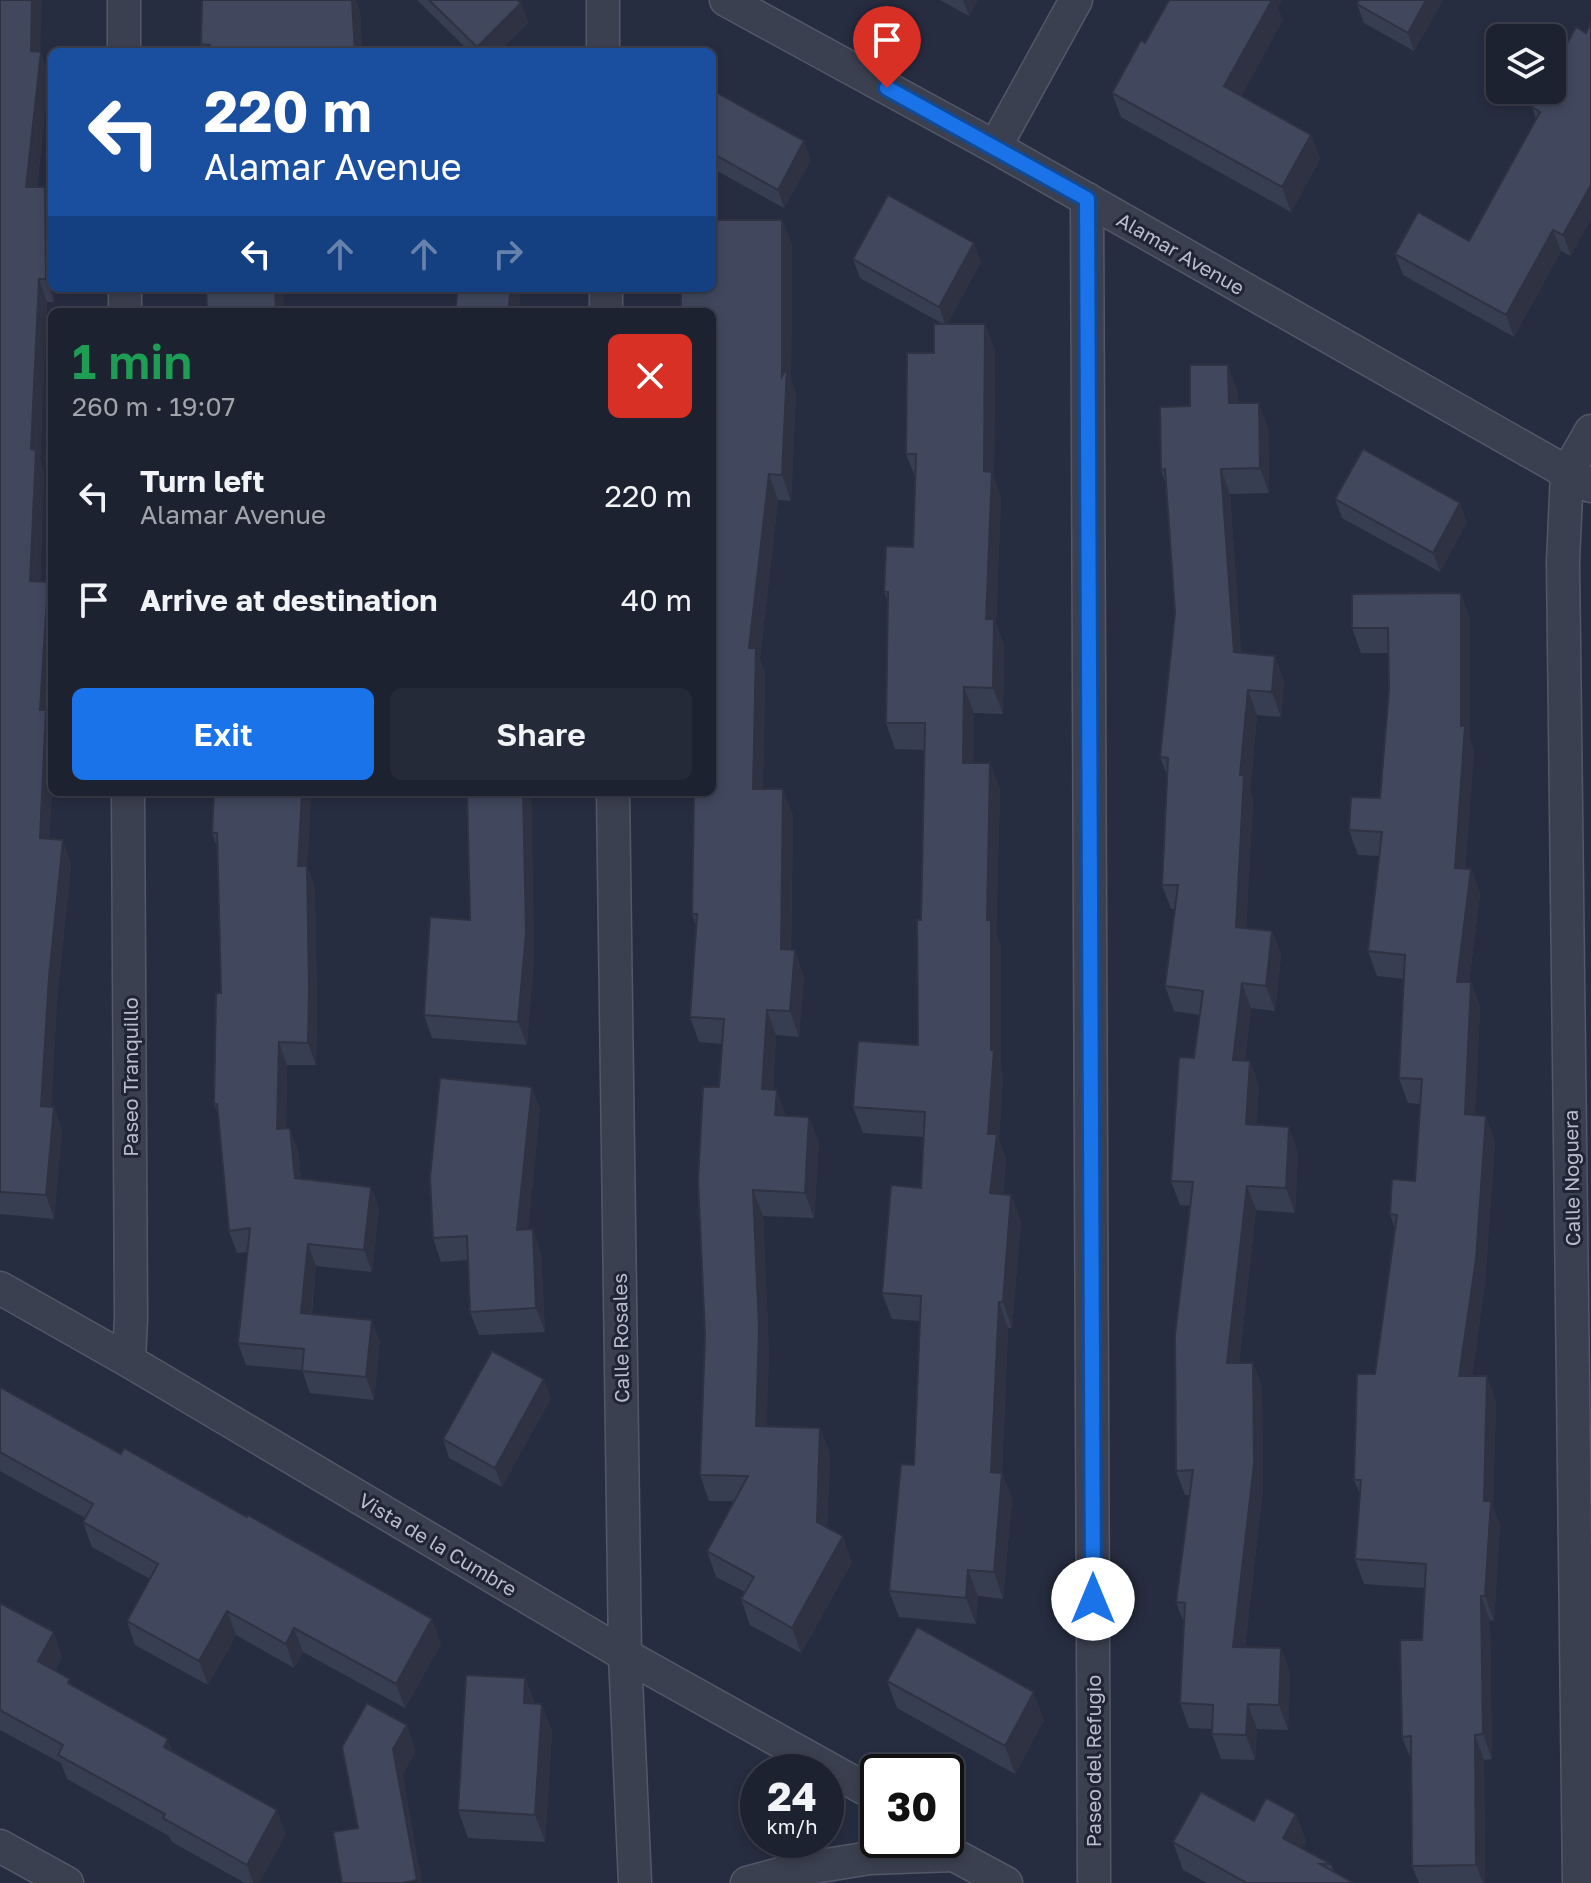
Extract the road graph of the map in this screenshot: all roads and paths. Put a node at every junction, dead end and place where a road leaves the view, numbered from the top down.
1 (124, 0) edge
2 (603, 0) edge
3 (726, 0) edge
4 (1076, 0) edge
5 (124, 48) edge
6 (603, 48) edge
7 (995, 147) junction
8 (1087, 199) junction
9 (1591, 431) edge
10 (1579, 479) edge
11 (128, 796) edge
12 (613, 796) edge
13 (1580, 1076) edge
14 (0, 1288) edge
15 (129, 1361) junction
16 (625, 1655) junction
17 (860, 1786) edge
18 (0, 1846) edge
19 (870, 1858) edge
20 (962, 1858) edge
21 (67, 1883) edge
22 (635, 1883) edge
23 (747, 1883) edge
24 (1006, 1883) edge
25 (1094, 1883) edge
26 (1579, 1883) edge

1 - 5 street
2 - 6 street
3 - 7 street, Alamar Avenue
4 - 7 street
7 - 8 street, Alamar Avenue
8 - 10 street, Alamar Avenue
8 - 25 street, Paseo del Refugio
9 - 10 street
10 - 13 street, Calle Noguera
11 - 15 street, Paseo Tranquillo
12 - 16 street, Calle Rosales
13 - 26 street, Calle Noguera
14 - 15 street, Vista de la Cumbre
15 - 16 street, Vista de la Cumbre
16 - 17 street, Vista de la Cumbre
16 - 22 street, Calle Rosales
18 - 21 street
19 - 23 street
20 - 24 street

